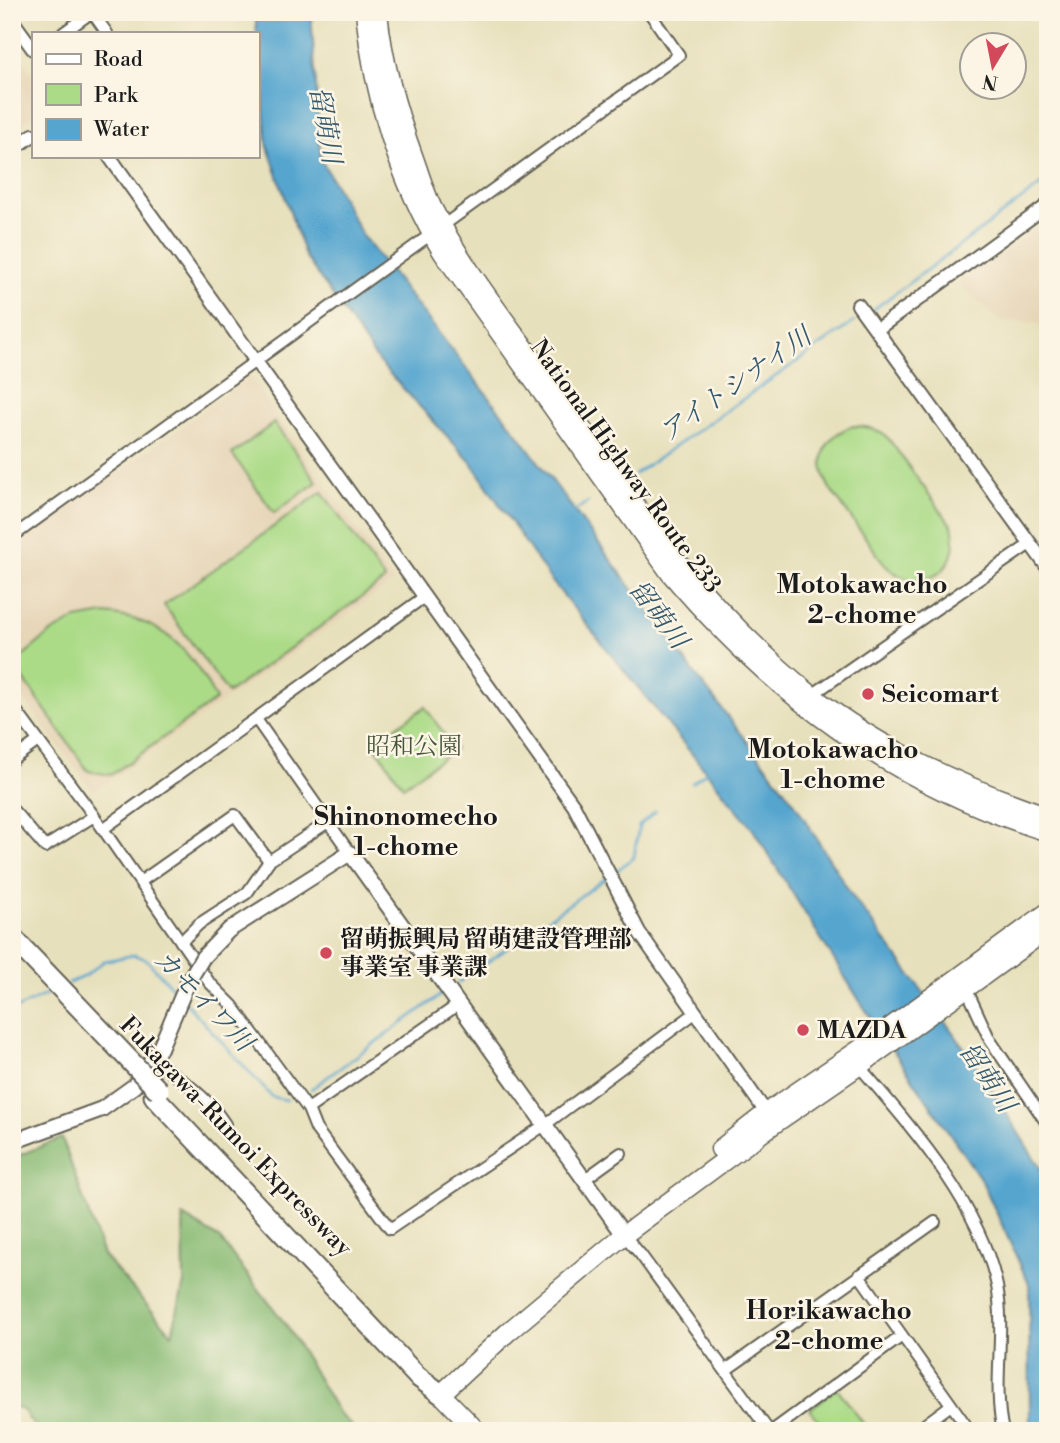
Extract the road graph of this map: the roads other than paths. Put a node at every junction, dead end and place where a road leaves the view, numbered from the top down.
1 (365, 12) edge
2 (378, 12) edge
3 (649, 12) edge
4 (12, 20) edge
5 (64, 32) edge
6 (106, 32) edge
7 (32, 49) edge
8 (32, 136) edge
9 (12, 150) edge
10 (111, 158) edge
11 (1048, 205) edge
12 (436, 228) junction
13 (858, 305) dead end
14 (876, 330) junction
15 (255, 360) junction
16 (12, 537) edge
17 (1030, 544) junction
18 (1048, 568) edge
19 (424, 597) junction
20 (807, 699) junction
21 (12, 705) edge
22 (256, 719) junction
23 (38, 741) junction
24 (12, 760) edge
25 (12, 809) edge
26 (94, 816) junction
27 (1048, 816) edge
28 (328, 822) junction
29 (103, 829) junction
30 (1048, 832) edge
31 (351, 853) junction
32 (269, 861) junction
33 (140, 882) junction
34 (1048, 912) edge
35 (1048, 929) edge
36 (12, 937) edge
37 (181, 942) junction
38 (12, 947) edge
39 (955, 990) junction
40 (459, 1004) junction
41 (695, 1013) junction
42 (157, 1054) junction
43 (864, 1057) junction
44 (156, 1094) junction
45 (308, 1109) junction
46 (770, 1118) junction
47 (225, 1124) dead end
48 (546, 1124) junction
49 (1048, 1125) edge
50 (12, 1142) edge
51 (621, 1153) dead end
52 (585, 1179) junction
53 (935, 1222) dead end
54 (624, 1235) junction
55 (859, 1275) junction
56 (902, 1336) junction
57 (726, 1370) junction
58 (441, 1394) junction
59 (951, 1405) junction
60 (477, 1431) edge
61 (771, 1431) edge
62 (916, 1431) edge
63 (970, 1431) edge
64 (1003, 1431) edge

1 - 12 highway, National Highway Route 233
2 - 12 highway, National Highway Route 233
3 - 12 street
4 - 7 street
5 - 6 street
8 - 9 street
10 - 15 street
11 - 14 street
12 - 15 street
12 - 20 highway, National Highway Route 233
13 - 14 street
14 - 17 street
15 - 16 street
15 - 19 street
17 - 18 street
17 - 20 street
19 - 22 street
19 - 41 street
20 - 27 highway, National Highway Route 233
20 - 30 highway, National Highway Route 233
21 - 23 street
22 - 28 street
22 - 29 street
23 - 24 street
23 - 26 street
25 - 26 street
26 - 29 street
28 - 31 street
28 - 32 street
29 - 33 street
31 - 40 main road
31 - 42 main road, bridge
32 - 33 street
32 - 37 street
33 - 37 street
34 - 39 highway
35 - 39 highway
36 - 44 highway, Fukagawa-Rumoi Expressway, bridge
37 - 45 street
38 - 44 highway, Fukagawa-Rumoi Expressway
39 - 43 highway
39 - 49 street
40 - 45 street
40 - 48 main road
41 - 46 street
41 - 48 street
42 - 47 street
42 - 50 main road
43 - 46 highway
43 - 64 street
44 - 58 highway, Fukagawa-Rumoi Expressway
45 - 48 street
46 - 54 highway
48 - 52 main road
51 - 52 street
52 - 54 main road
53 - 55 street
54 - 57 street
54 - 58 highway
55 - 56 street
55 - 57 street
56 - 59 street
56 - 61 street
57 - 61 street
58 - 60 highway
59 - 62 street
59 - 63 street

